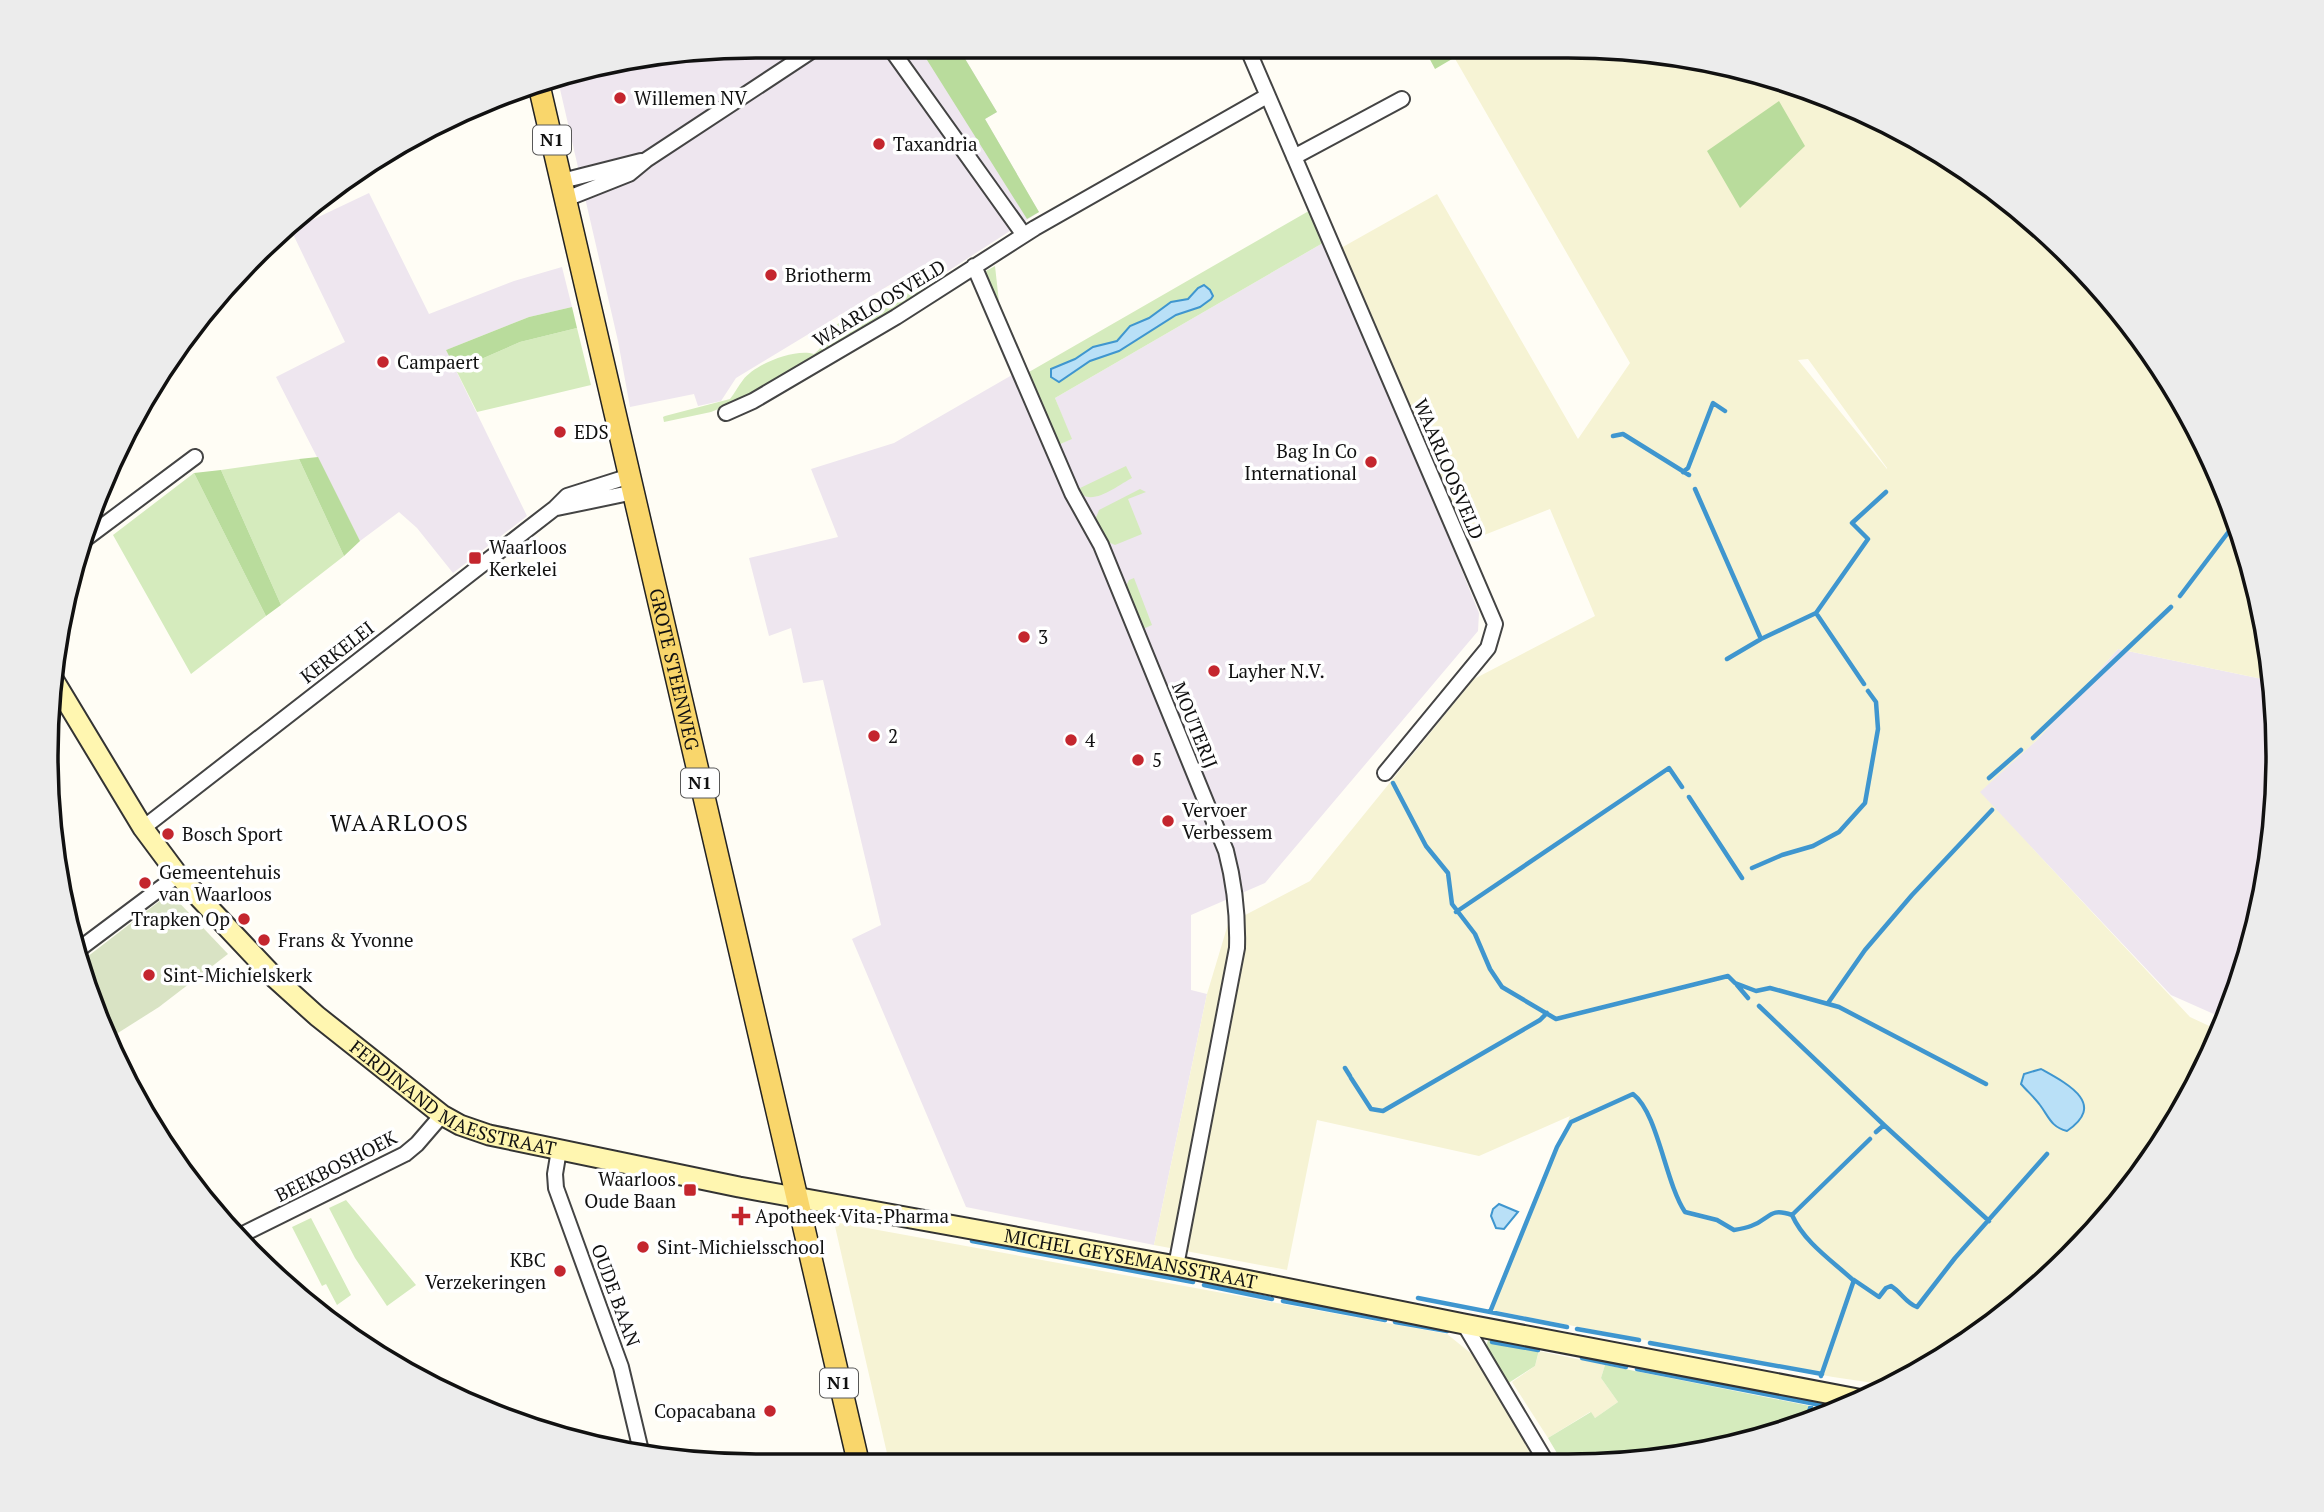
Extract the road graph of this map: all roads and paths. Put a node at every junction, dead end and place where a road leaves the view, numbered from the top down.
1 (801, 58) edge
2 (897, 58) edge
3 (1252, 58) edge
4 (541, 92) edge
5 (1267, 96) junction
6 (1402, 99) dead end
7 (1294, 157) junction
8 (564, 190) junction
9 (1024, 235) junction
10 (974, 266) junction
11 (726, 413) dead end
12 (195, 457) dead end
13 (632, 484) junction
14 (95, 532) edge
15 (61, 692) edge
16 (1385, 773) dead end
17 (143, 828) junction
18 (178, 875) junction
19 (84, 945) edge
20 (442, 1115) junction
21 (559, 1150) junction
22 (796, 1198) junction
23 (246, 1233) edge
24 (1176, 1266) junction
25 (1464, 1324) junction
26 (1845, 1397) edge
27 (639, 1444) edge
28 (856, 1454) edge
29 (1541, 1454) edge

1 - 8 street
2 - 9 street
3 - 5 street, WAARLOOSVELD
4 - 8 main road, GROTE STEENWEG / N1
5 - 7 street, WAARLOOSVELD
5 - 9 street, WAARLOOSVELD
6 - 7 street
7 - 16 street, WAARLOOSVELD
8 - 13 main road, GROTE STEENWEG / N1
9 - 10 street, WAARLOOSVELD
10 - 11 street, WAARLOOSVELD
10 - 24 street, MOUTERIJ
12 - 14 street
13 - 17 street, KERKELEI
13 - 22 main road, GROTE STEENWEG / N1
15 - 17 street, FERDINAND MAESSTRAAT
17 - 18 street, FERDINAND MAESSTRAAT
18 - 19 street
18 - 20 street, FERDINAND MAESSTRAAT
20 - 21 street, FERDINAND MAESSTRAAT
20 - 23 street, BEEKBOSHOEK
21 - 22 street, FERDINAND MAESSTRAAT
21 - 27 street, OUDE BAAN
22 - 24 street, MICHEL GEYSEMANSSTRAAT
22 - 28 main road, GROTE STEENWEG / N1
24 - 25 street, MICHEL GEYSEMANSSTRAAT
25 - 26 street, MICHEL GEYSEMANSSTRAAT
25 - 29 street

